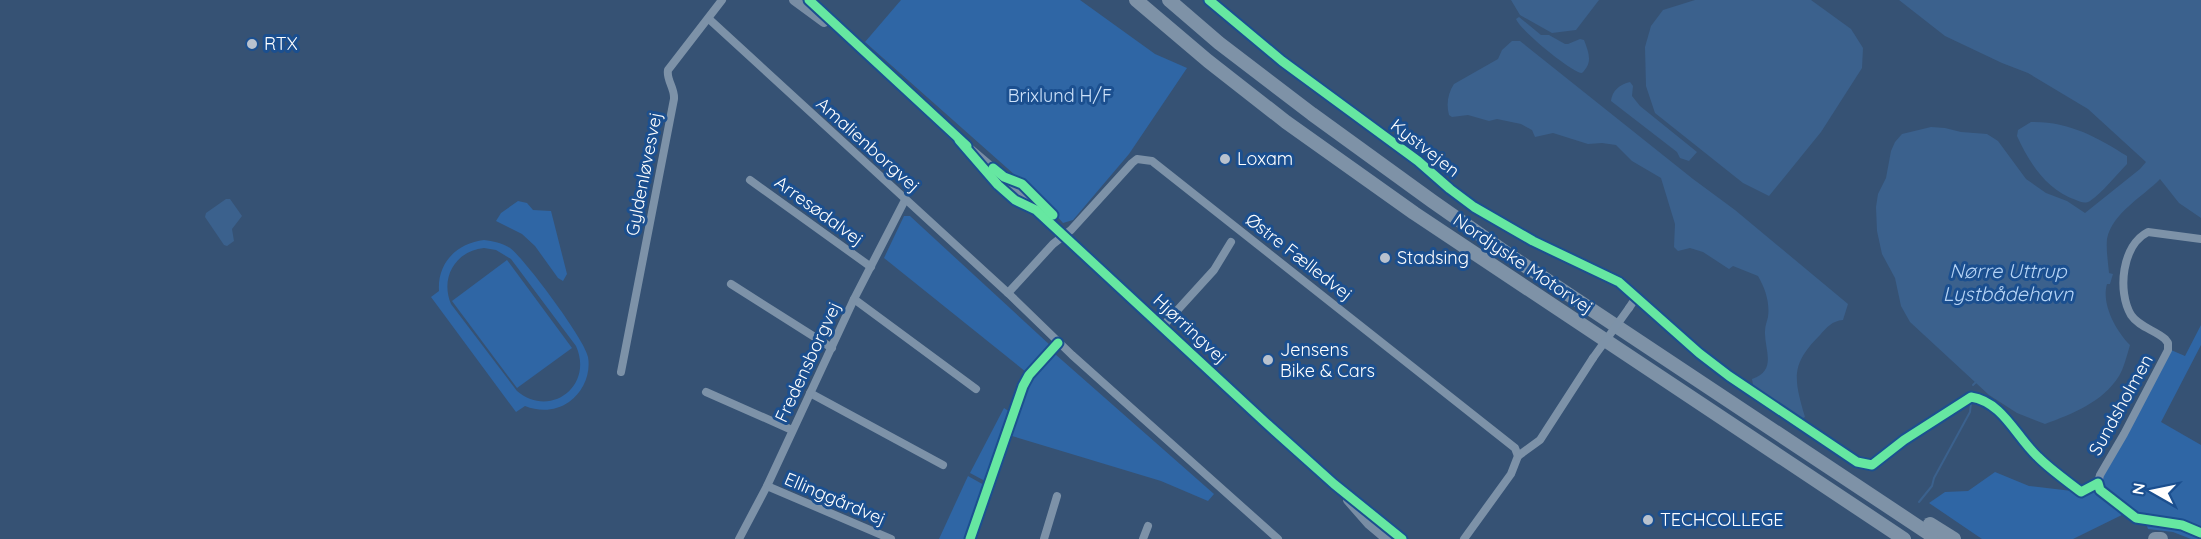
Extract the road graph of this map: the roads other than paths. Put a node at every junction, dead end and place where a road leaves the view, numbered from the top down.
1 (722, 0) edge
2 (794, 0) edge
3 (809, 0) edge
4 (1136, 0) edge
5 (1209, 0) edge
6 (1172, 2) edge
7 (709, 19) junction
8 (851, 41) junction
9 (750, 180) dead end
10 (905, 200) junction
11 (1063, 236) junction
12 (2201, 239) edge
13 (1231, 242) dead end
14 (871, 267) junction
15 (731, 284) dead end
16 (1008, 293) junction
17 (854, 299) junction
18 (1163, 326) junction
19 (832, 348) junction
20 (1661, 355) junction
21 (621, 372) dead end
22 (976, 389) dead end
23 (706, 392) dead end
24 (810, 393) junction
25 (1731, 424) junction
26 (792, 430) junction
27 (1518, 456) junction
28 (943, 465) dead end
29 (1334, 484) junction
30 (767, 486) junction
31 (1058, 496) dead end
32 (1148, 526) dead end
33 (2201, 533) edge
34 (739, 539) edge
35 (891, 539) edge
36 (1044, 539) edge
37 (1143, 539) edge
38 (1278, 539) edge
39 (1387, 539) edge
40 (1402, 539) edge
41 (1464, 539) edge
42 (1889, 539) edge
43 (1904, 539) edge
44 (1938, 539) edge
45 (1954, 539) edge
46 (2155, 539) edge
47 (2161, 539) edge

1 - 7 street, Gyldenløvesvej
2 - 8 main road, Hjørringvej
3 - 8 main road, Hjørringvej
4 - 25 highway, Nordjyske Motorvej
5 - 27 street, Kystvejen, bridge
6 - 20 highway, Nordjyske Motorvej
7 - 10 street, Amalienborgvej
7 - 21 street, Gyldenløvesvej
8 - 11 main road, Hjørringvej
9 - 14 street, Arresødalvej
10 - 14 street, Fredensborgvej
10 - 16 street, Amalienborgvej
11 - 16 street
11 - 18 main road, Hjørringvej
11 - 27 street, Østre Fælledvej
12 - 33 street, Sundsholmen
13 - 18 street
14 - 17 street, Fredensborgvej
15 - 19 street
16 - 38 street, Amalienborgvej
17 - 19 street, Fredensborgvej
17 - 22 street
18 - 29 main road, Hjørringvej
19 - 24 street, Fredensborgvej
20 - 44 highway, Nordjyske Motorvej
20 - 45 highway
23 - 26 street
24 - 26 street, Fredensborgvej
24 - 28 street
25 - 42 highway
25 - 43 highway, Nordjyske Motorvej
26 - 30 street, Fredensborgvej
27 - 41 street
29 - 39 main road, Hjørringvej
29 - 40 main road, Hjørringvej
30 - 34 street, Fredensborgvej
30 - 35 street, Ellinggårdvej
31 - 36 street
32 - 37 street
46 - 47 highway

